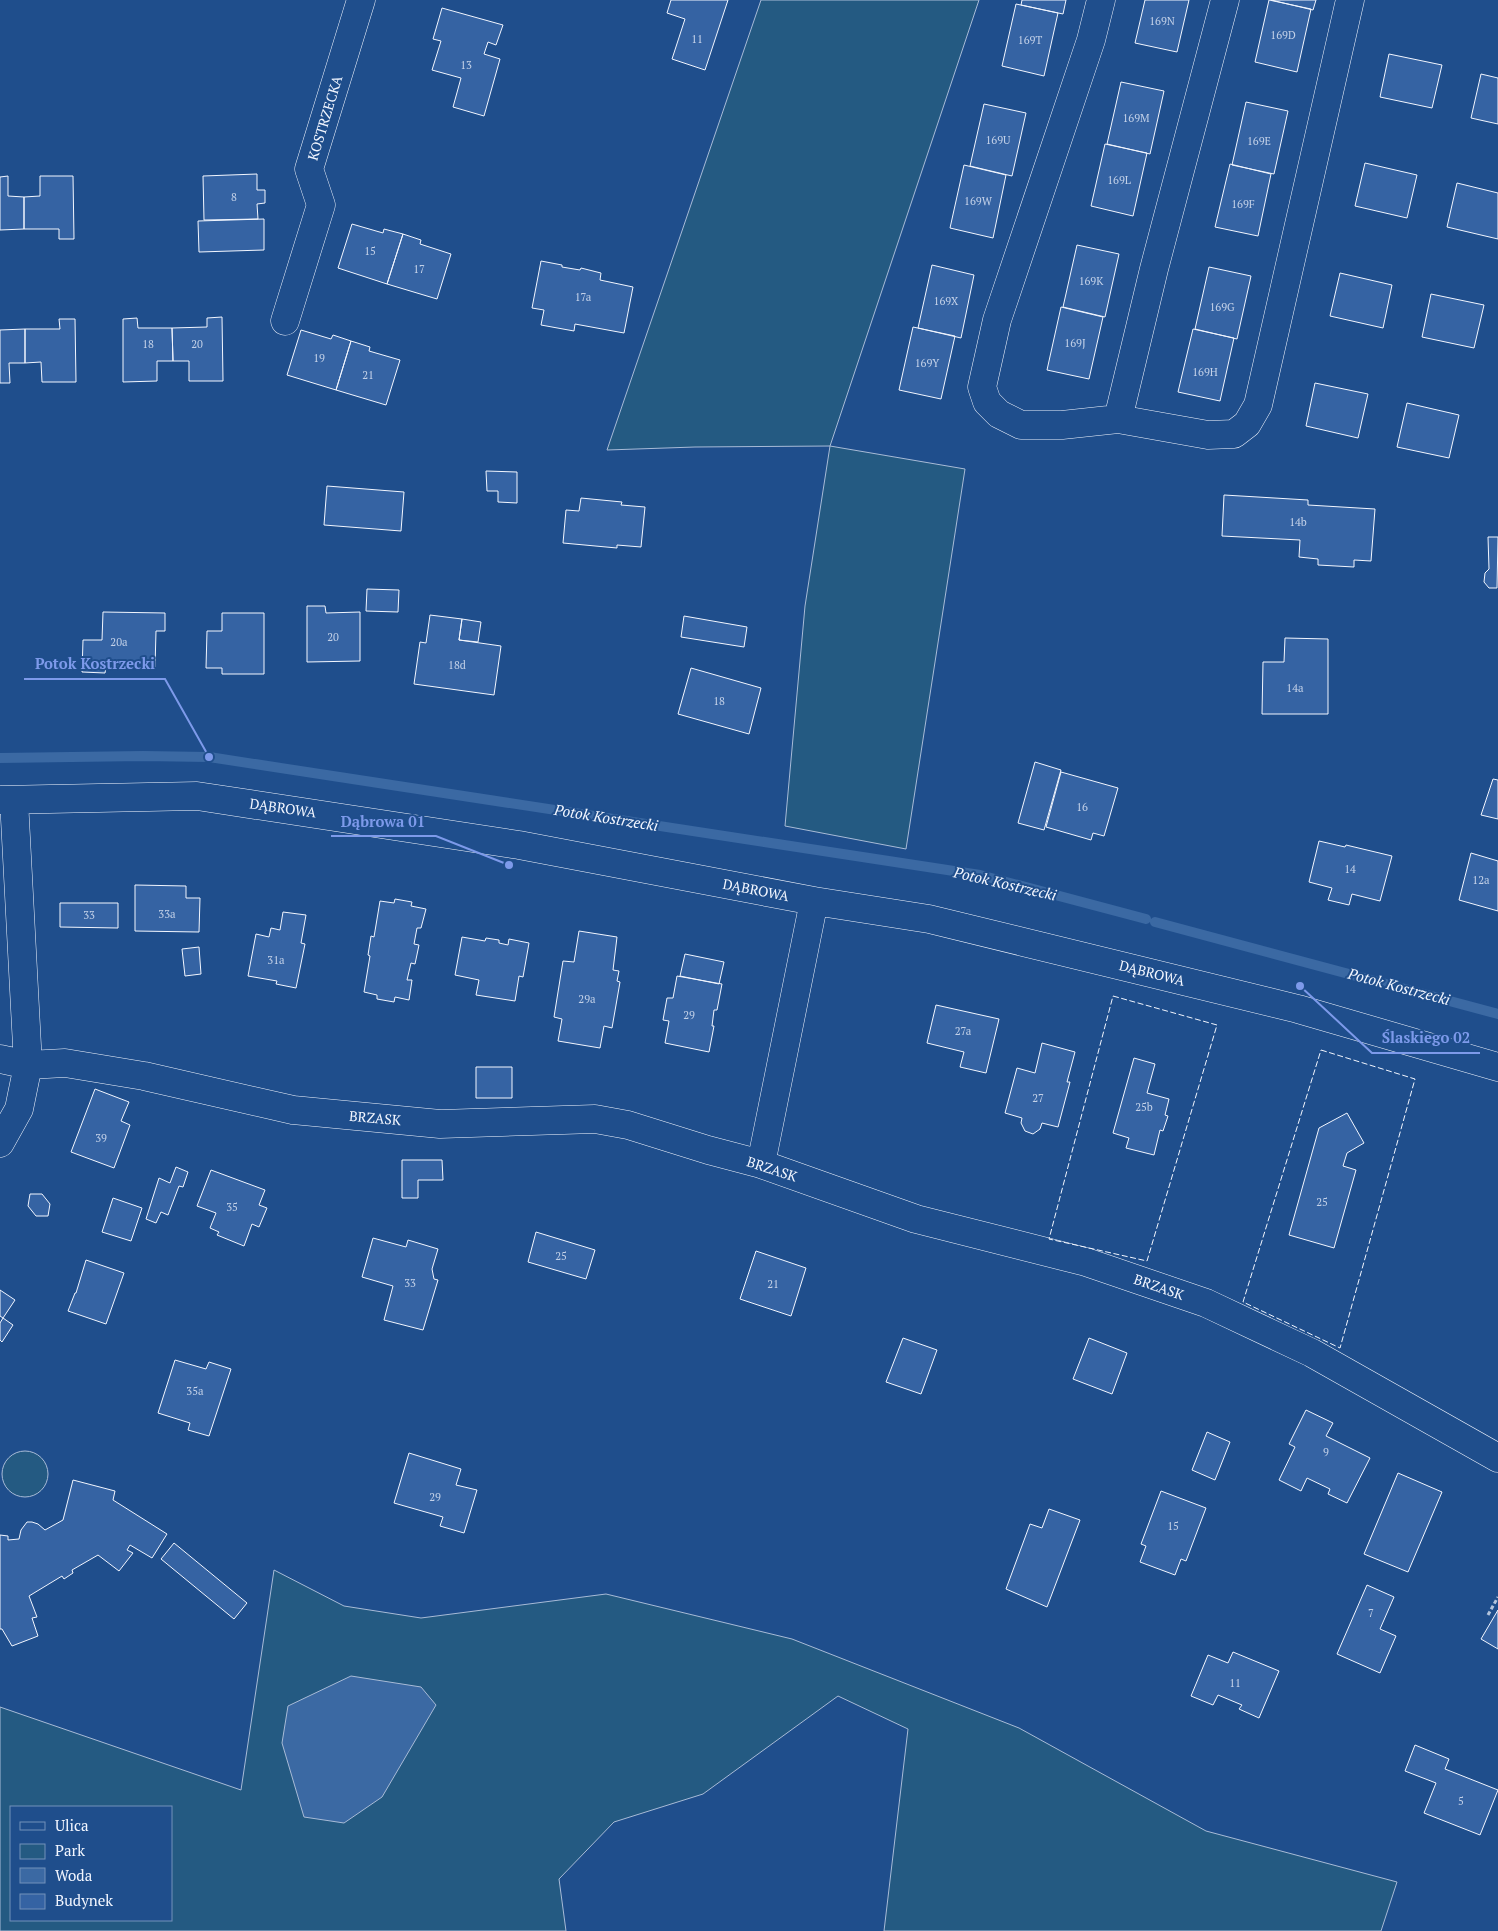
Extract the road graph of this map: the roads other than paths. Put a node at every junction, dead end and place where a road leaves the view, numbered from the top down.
1 (361, 0) edge
2 (1101, 0) edge
3 (1225, 0) edge
4 (1350, 0) edge
5 (285, 321) dead end
6 (1118, 419) junction
7 (7, 800) edge
8 (814, 901) junction
9 (0, 1059) edge
10 (28, 1065) junction
11 (1498, 1067) edge
12 (0, 1143) edge
13 (761, 1164) junction
14 (1498, 1458) edge

1 - 5 street, KOSTRZECKA
2 - 6 street
3 - 6 street
4 - 6 street
7 - 8 street, DĄBROWA
7 - 10 street
8 - 11 street, DĄBROWA
8 - 13 street
9 - 10 street, BRZASK
10 - 12 street
10 - 13 street, BRZASK
13 - 14 street, BRZASK

